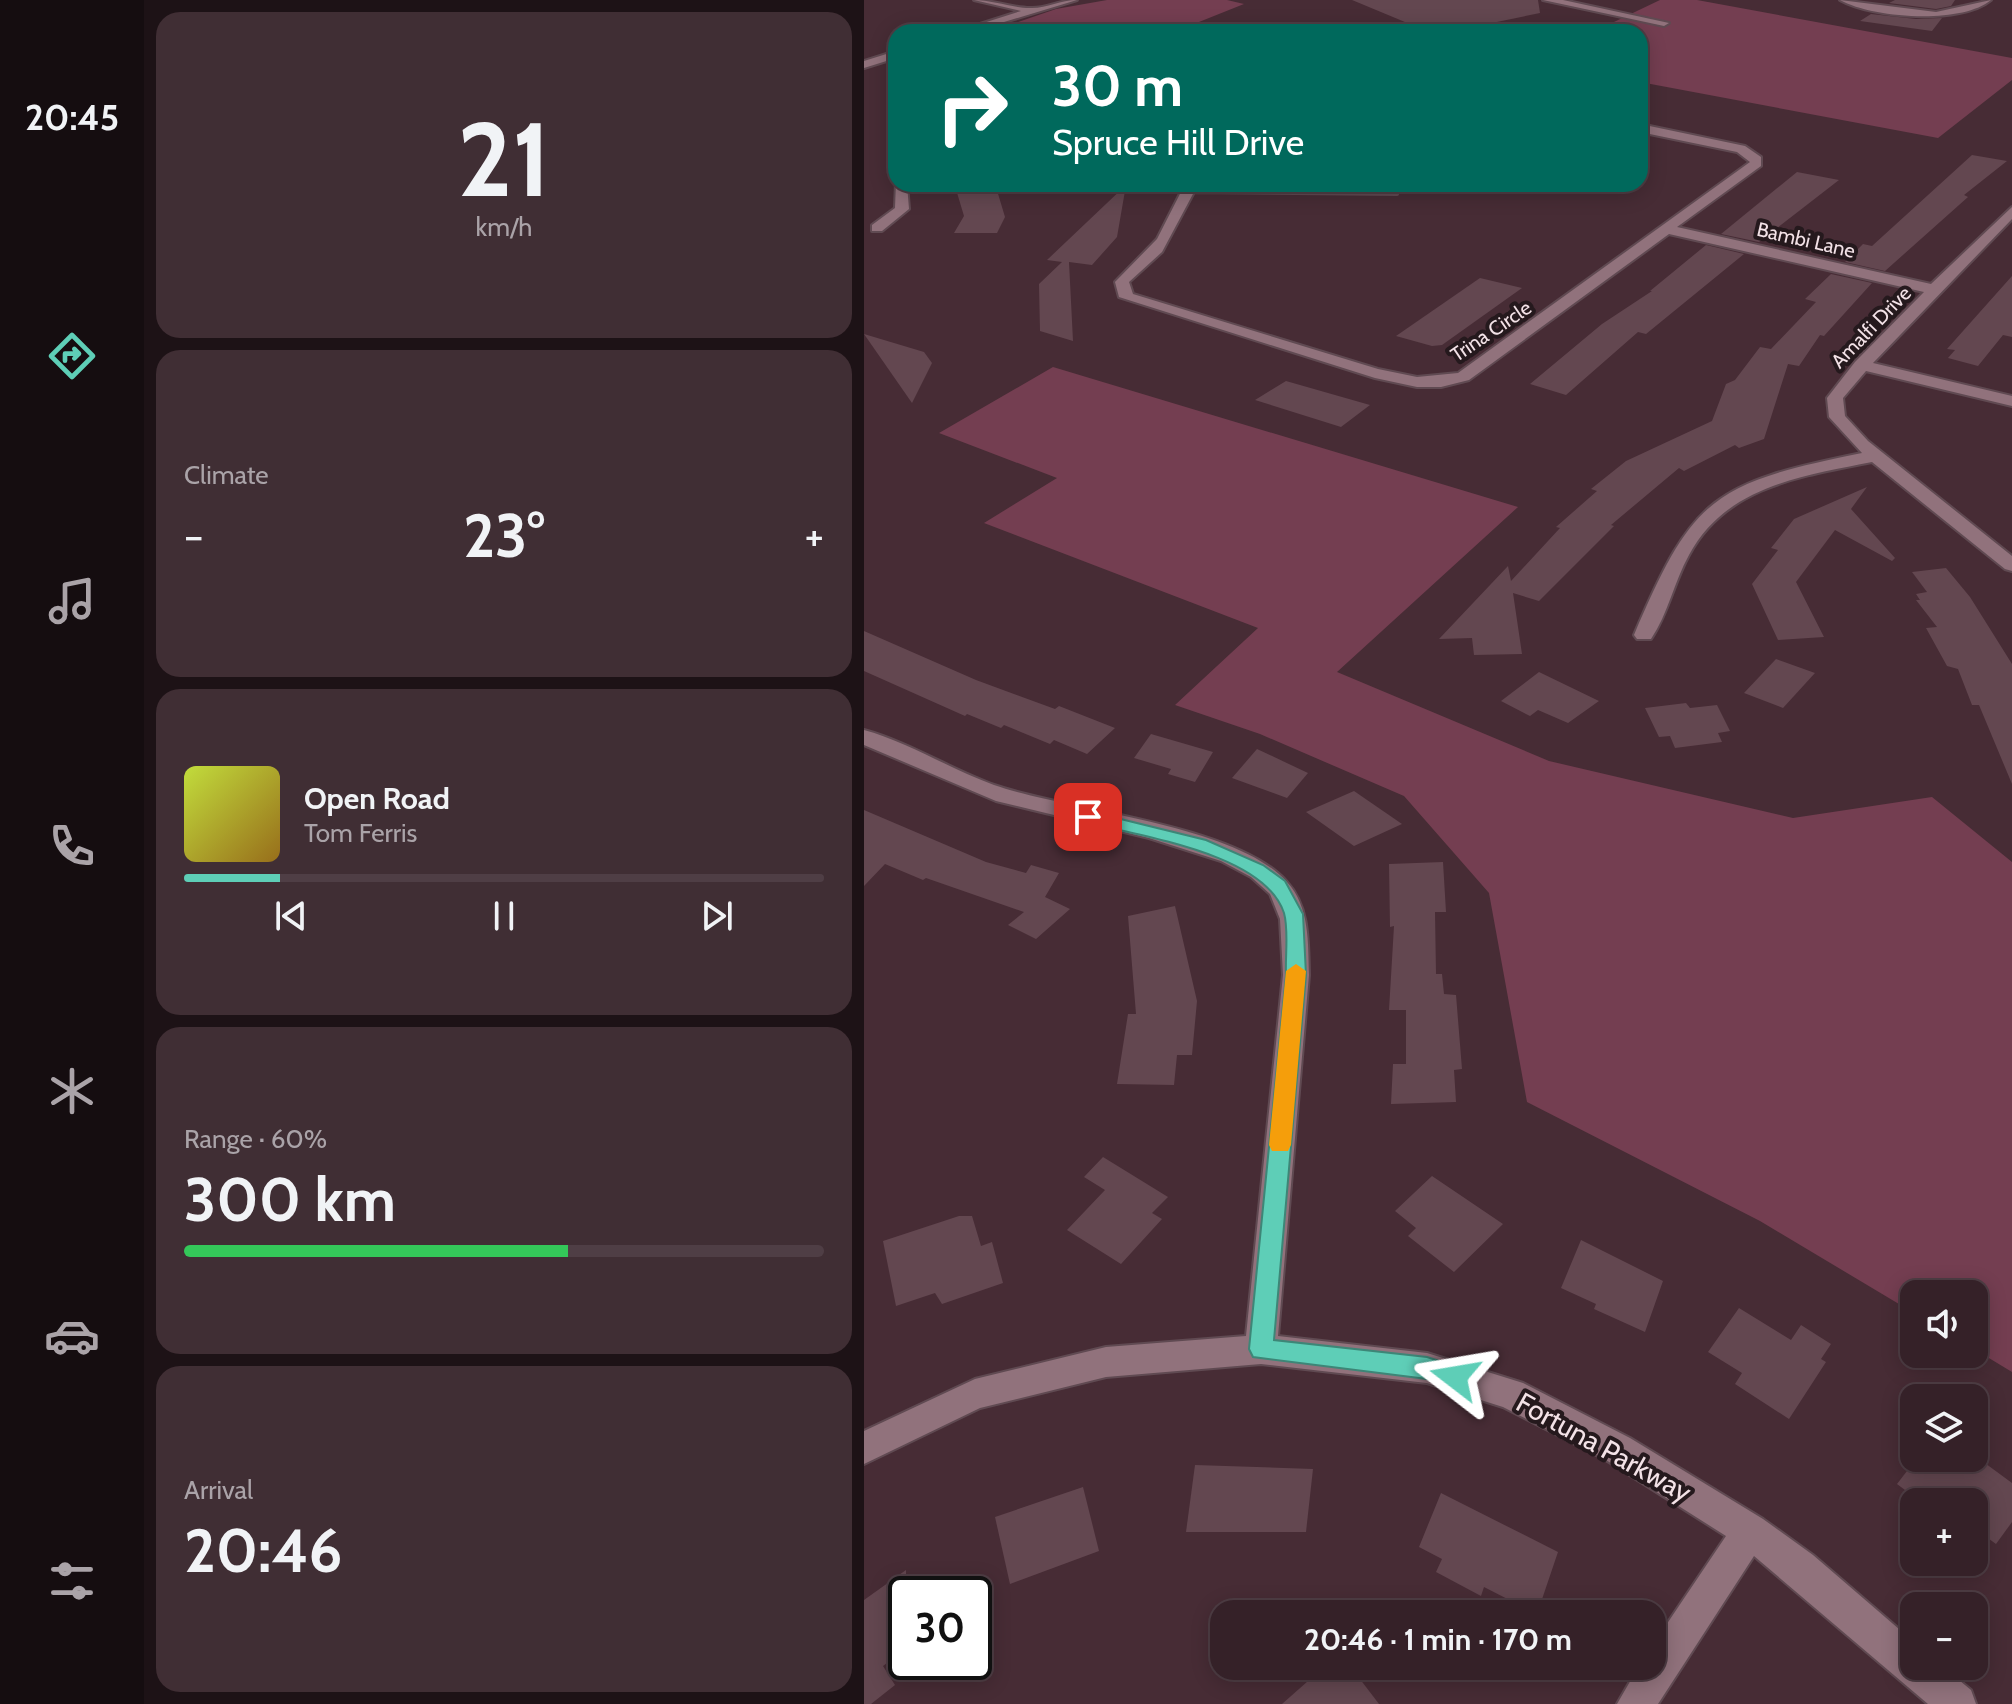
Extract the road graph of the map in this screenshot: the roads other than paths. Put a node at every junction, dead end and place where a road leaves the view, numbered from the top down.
1 (979, 0) edge
2 (1072, 0) edge
3 (1548, 0) edge
4 (1845, 0) edge
5 (1986, 0) edge
6 (1030, 11) junction
7 (1664, 23) dead end
8 (987, 24) edge
9 (888, 57) edge
10 (865, 65) edge
11 (888, 69) edge
12 (1648, 130) edge
13 (901, 192) edge
14 (1187, 192) edge
15 (2012, 211) edge
16 (877, 228) dead end
17 (1667, 229) junction
18 (1936, 290) junction
19 (1861, 365) junction
20 (2012, 401) edge
21 (1875, 456) junction
22 (2012, 565) edge
23 (1644, 635) dead end
24 (864, 737) edge
25 (1261, 1349) junction
26 (864, 1448) edge
27 (1750, 1531) junction
28 (1636, 1704) edge
29 (1957, 1704) edge

1 - 6 street
2 - 6 street
3 - 7 street
4 - 5 street
6 - 8 street
9 - 10 street
10 - 11 street
12 - 17 street, Trina Circle
13 - 16 street
14 - 17 street, Trina Circle
15 - 18 street, Amalfi Drive
17 - 18 street, Bambi Lane
18 - 19 street, Amalfi Drive
19 - 20 street
19 - 21 street, Amalfi Drive
21 - 22 street, Amalfi Drive
21 - 23 street
24 - 25 street
25 - 26 street, Fortuna Parkway
25 - 27 street, Fortuna Parkway
27 - 28 street
27 - 29 street, Fortuna Parkway

